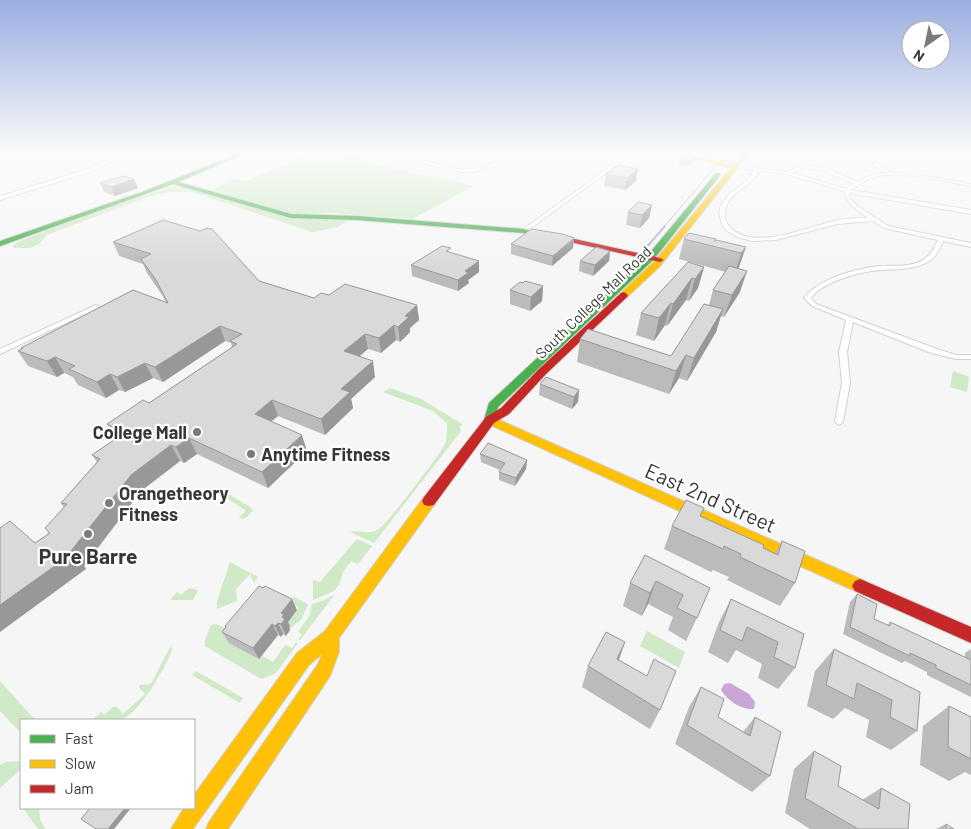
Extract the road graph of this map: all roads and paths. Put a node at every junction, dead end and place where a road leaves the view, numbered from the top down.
1 (24, 191) edge
2 (149, 191) edge
3 (208, 191) edge
4 (579, 191) edge
5 (709, 191) edge
6 (736, 191) edge
7 (846, 191) joint
8 (0, 198) edge
9 (971, 212) edge
10 (876, 219) junction
11 (524, 231) junction
12 (941, 239) junction
13 (0, 244) edge
14 (971, 245) edge
15 (656, 259) junction
16 (96, 307) edge
17 (850, 319) junction
18 (0, 352) edge
19 (971, 357) edge
20 (490, 420) junction
21 (838, 422) dead end
22 (971, 634) edge
23 (331, 636) junction
24 (181, 829) edge
25 (216, 829) edge

1 - 8 street
2 - 13 street
3 - 11 street
4 - 11 street
5 - 15 street, South College Mall Road
6 - 10 street
7 - 9 street
7 - 10 street
10 - 12 street
11 - 15 street
12 - 14 street
12 - 17 street
15 - 20 street, South College Mall Road
16 - 18 street
17 - 19 street
17 - 21 street
20 - 22 street, East 2nd Street
20 - 23 street, South College Mall Road
23 - 24 street, South College Mall Road
23 - 25 street

